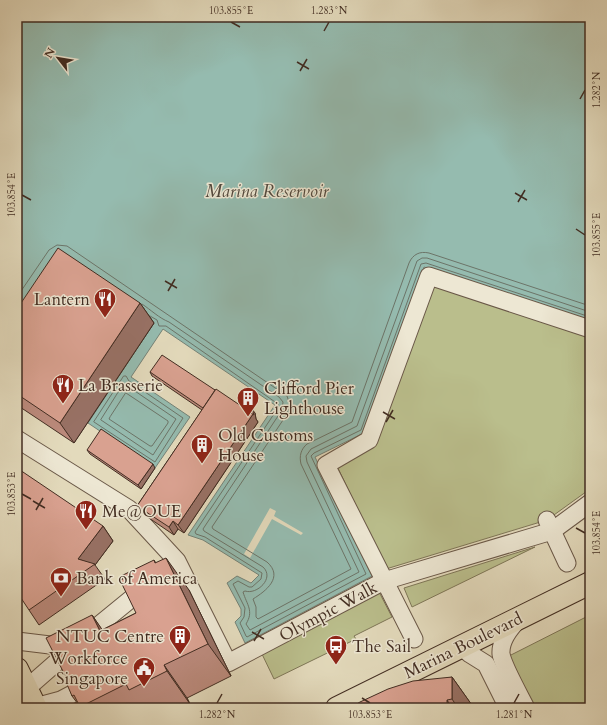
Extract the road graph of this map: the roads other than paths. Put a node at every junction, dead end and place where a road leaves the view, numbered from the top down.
1 (590, 329) edge
2 (17, 438) edge
3 (590, 503) edge
4 (549, 525) junction
5 (567, 563) dead end
6 (167, 569) junction
7 (384, 581) junction
8 (590, 583) edge
9 (520, 618) junction
10 (414, 639) dead end
11 (17, 641) edge
12 (77, 644) junction
13 (462, 647) junction
14 (17, 669) edge
15 (78, 691) edge
16 (32, 701) edge
17 (63, 704) edge
18 (337, 708) edge
19 (508, 708) edge
20 (526, 708) edge

1 - 7 street
2 - 6 street, Olympic Walk
3 - 4 street, Olympic Walk
4 - 5 street
4 - 7 street, Olympic Walk
6 - 7 street, Olympic Walk
6 - 12 street
7 - 10 street
8 - 9 main road, Marina Boulevard
9 - 13 main road, Marina Boulevard
9 - 20 street
11 - 12 street
12 - 16 street
13 - 18 main road, Marina Boulevard
13 - 19 street
14 - 16 main road
15 - 17 street
16 - 17 street

